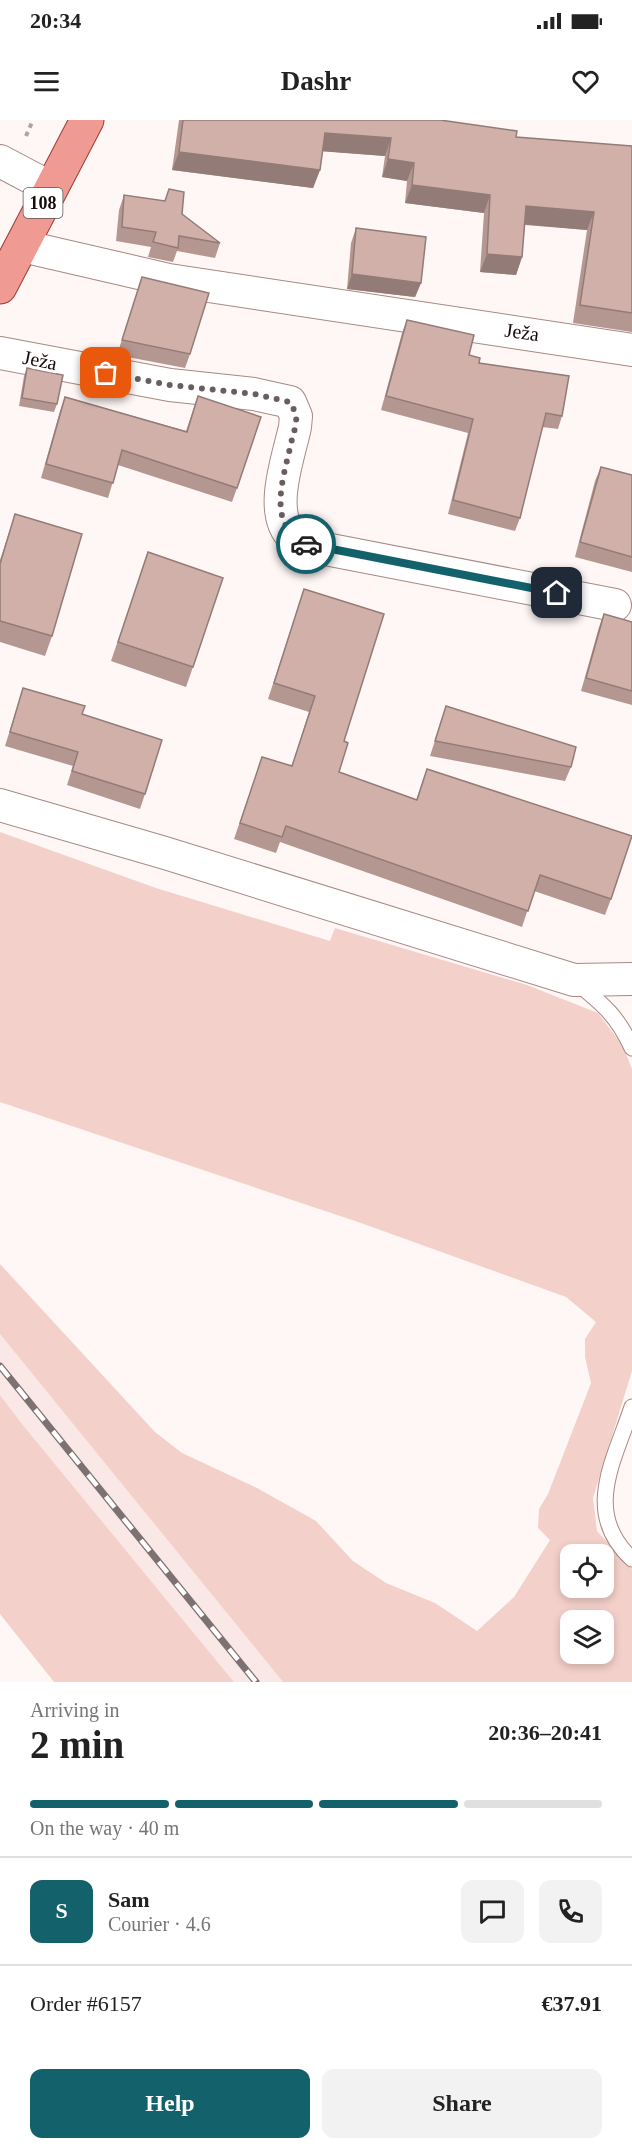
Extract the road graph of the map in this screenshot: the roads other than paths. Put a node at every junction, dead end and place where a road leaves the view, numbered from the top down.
1 (87, 120) edge
2 (0, 161) edge
3 (51, 188) junction
4 (22, 246) junction
5 (0, 287) edge
6 (632, 350) edge
7 (0, 353) edge
8 (615, 605) dead end
9 (0, 805) edge
10 (632, 979) edge
11 (574, 980) junction
12 (632, 1048) edge
13 (632, 1407) edge
14 (632, 1559) edge

1 - 3 main road, 108
2 - 3 street
3 - 4 main road, 108
4 - 5 main road, 108
4 - 6 street, Ježa
7 - 8 street, Ježa
9 - 11 street
10 - 11 street
11 - 12 lane
13 - 14 lane

